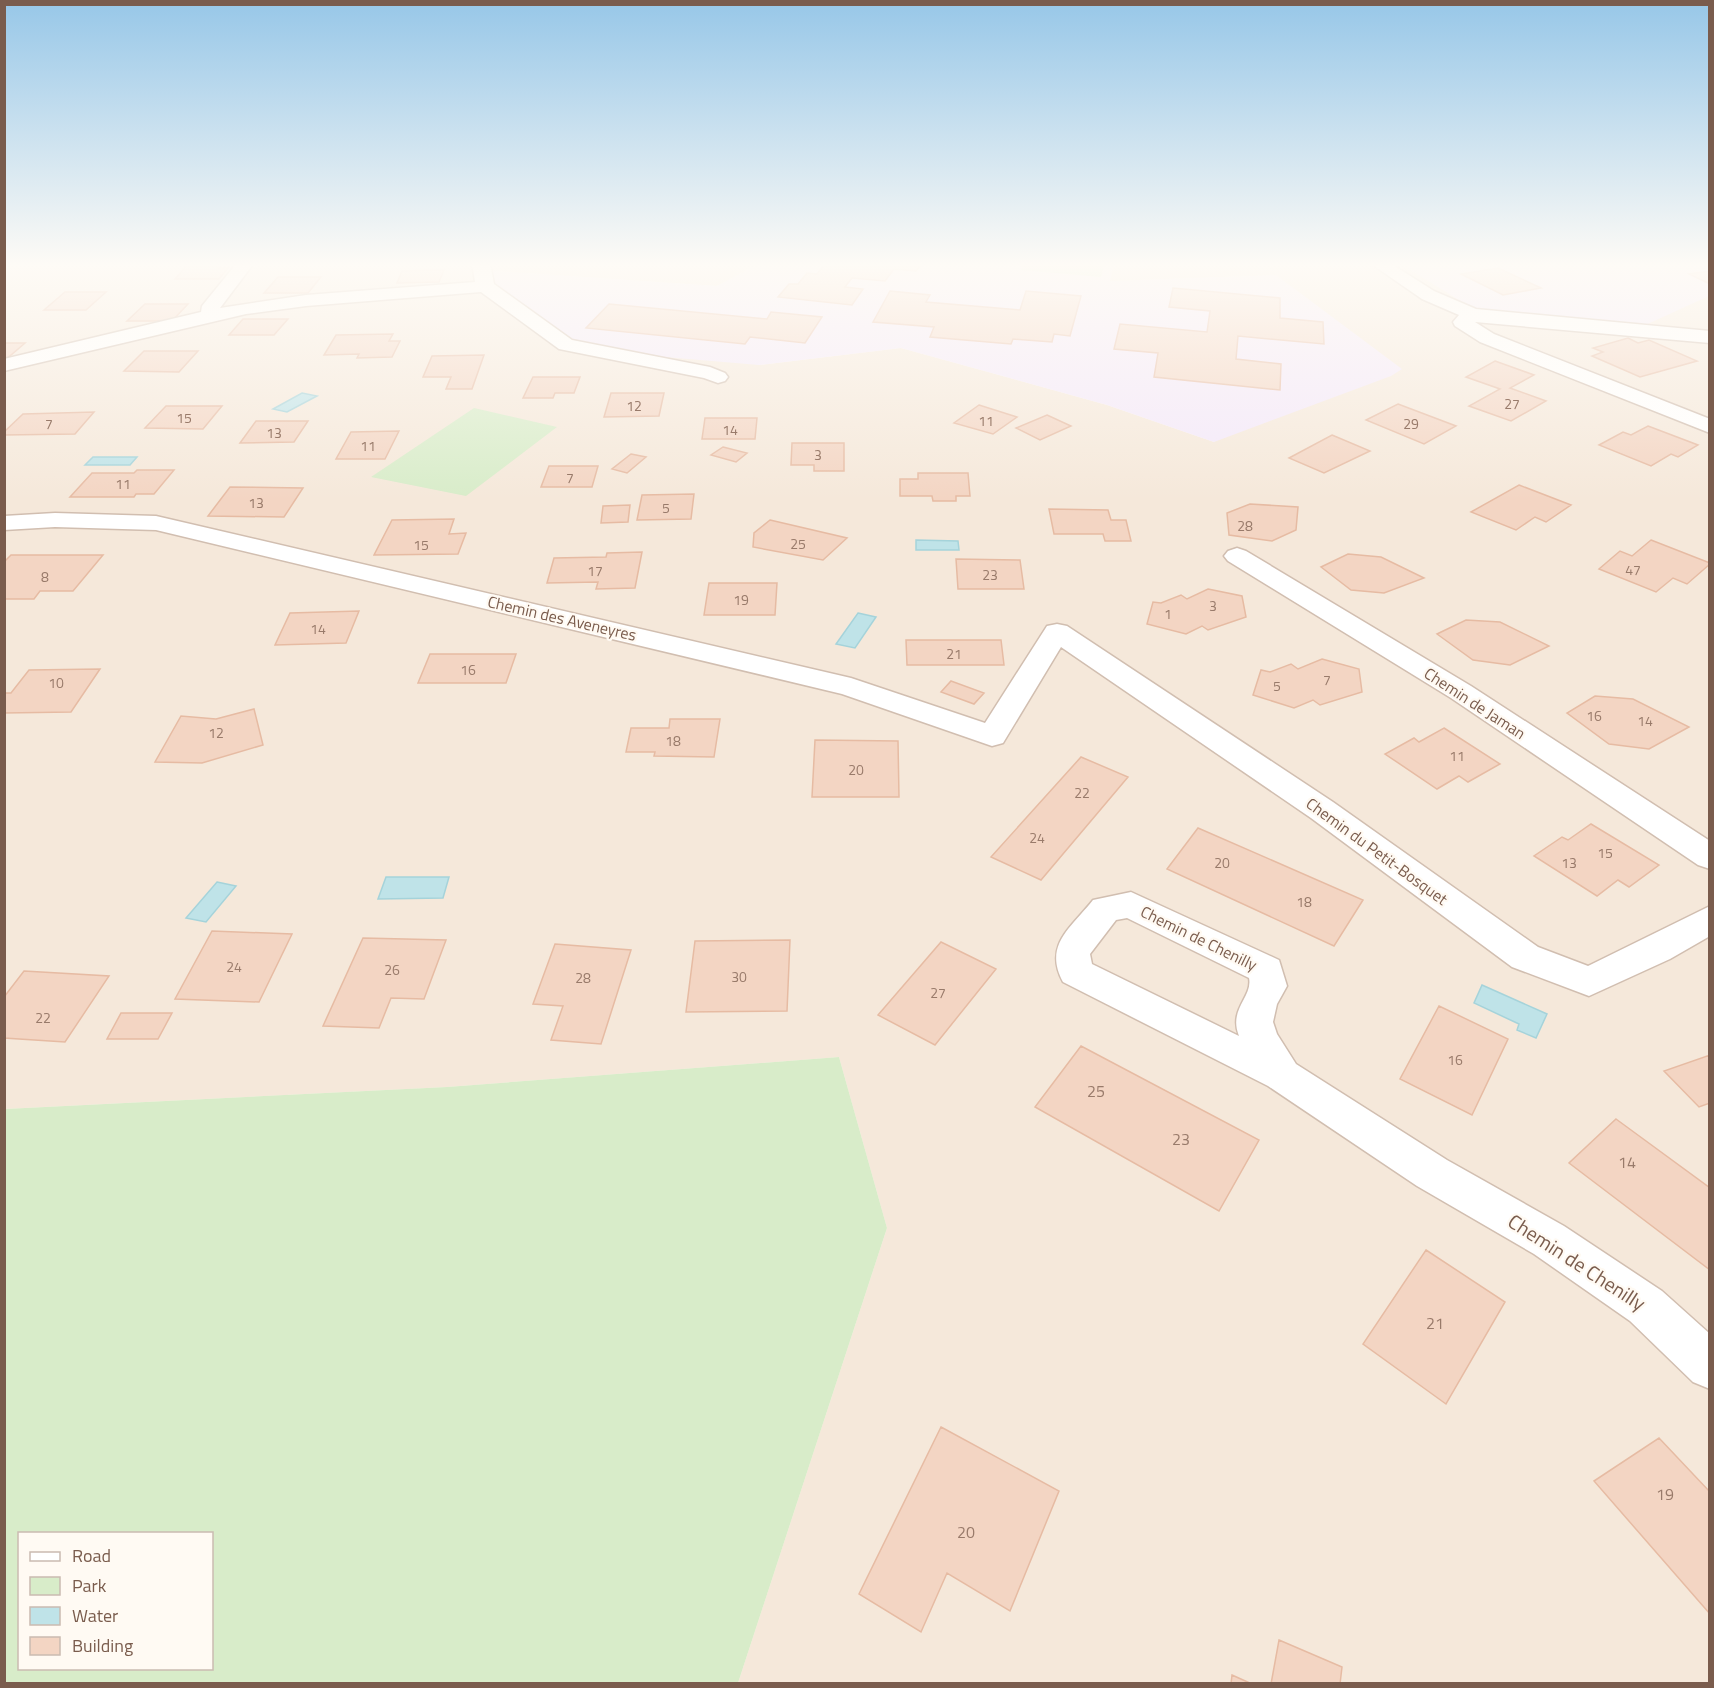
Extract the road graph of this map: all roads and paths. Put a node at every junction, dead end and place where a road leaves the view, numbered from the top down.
1 (106, 342) edge
2 (562, 342) edge
3 (1496, 342) edge
4 (4, 365) edge
5 (718, 377) dead end
6 (1710, 427) edge
7 (4, 523) edge
8 (1237, 556) dead end
9 (1057, 632) joint
10 (1710, 857) edge
11 (1710, 919) edge
12 (1281, 1075) junction
13 (1710, 1366) edge

1 - 4 street
2 - 5 street
3 - 6 street
7 - 9 street, Chemin des Aveneyres
8 - 10 street, Chemin de Jaman
9 - 11 street, Chemin du Petit-Bosquet
12 - 12 street, Chemin de Chenilly
12 - 13 street, Chemin de Chenilly

